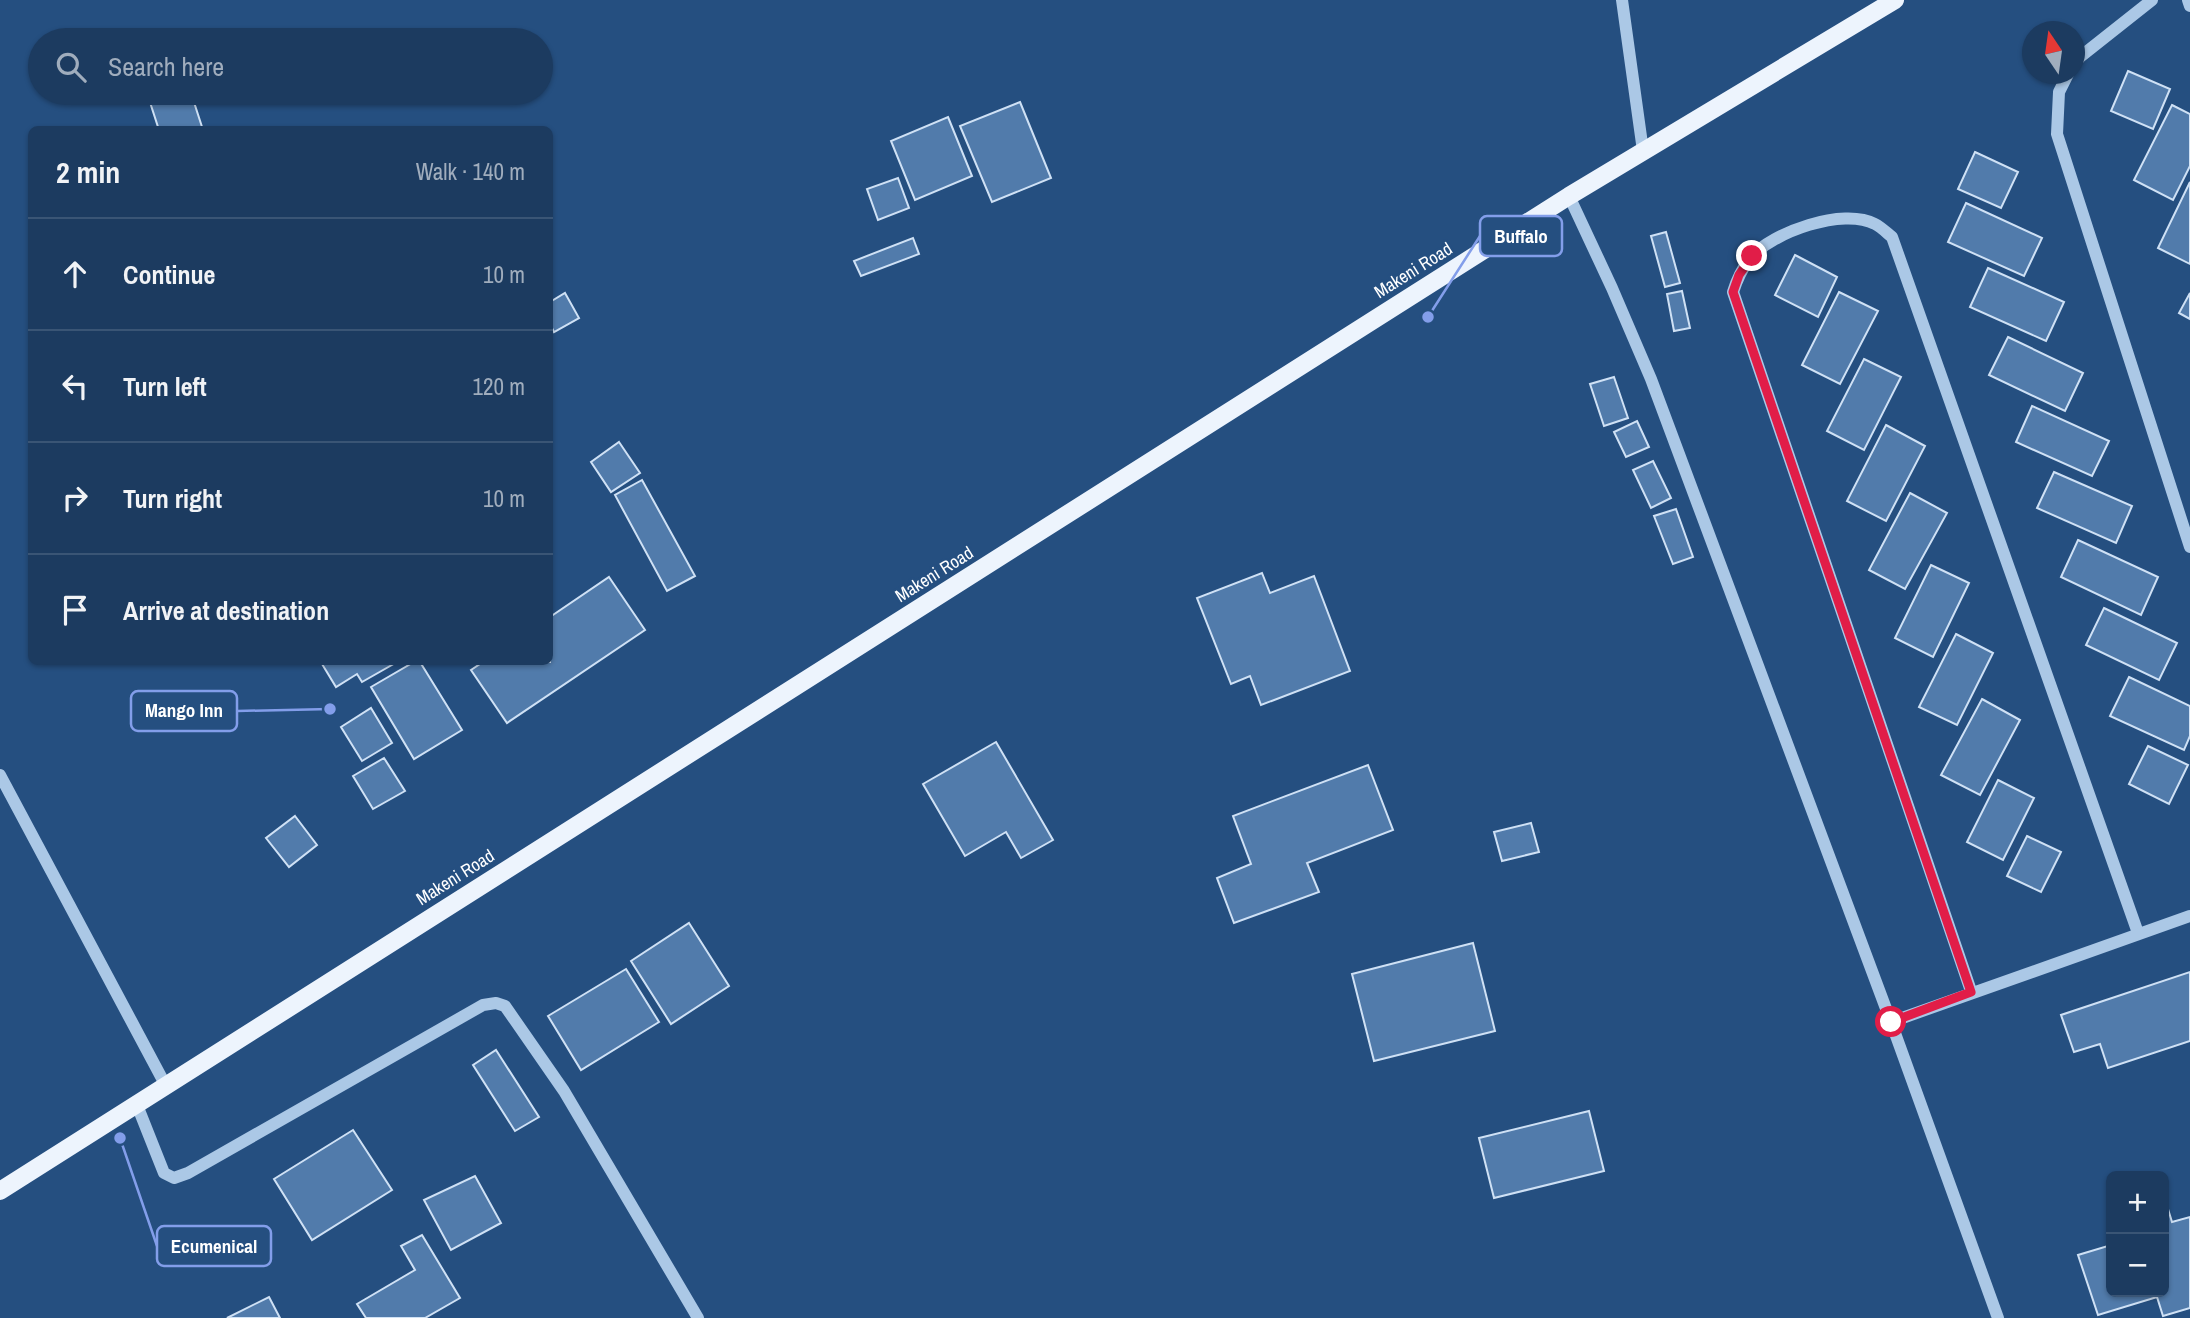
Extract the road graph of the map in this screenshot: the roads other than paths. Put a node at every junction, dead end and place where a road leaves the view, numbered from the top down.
1 (1622, 0) edge
2 (1895, 0) edge
3 (2152, 0) edge
4 (2188, 0) edge
5 (2190, 6) edge
6 (2085, 53) edge
7 (2063, 84) edge
8 (1643, 151) junction
9 (1569, 196) junction
10 (2190, 547) edge
11 (0, 775) edge
12 (2190, 916) edge
13 (2138, 933) junction
14 (1971, 992) junction
15 (1891, 1022) junction
16 (166, 1086) junction
17 (137, 1105) junction
18 (0, 1191) edge
19 (698, 1318) edge
20 (1998, 1318) edge

1 - 8 street
2 - 8 main road, Makeni Road
3 - 6 street
4 - 5 street
7 - 10 street
8 - 9 main road, Makeni Road
9 - 15 street
9 - 16 main road, Makeni Road
11 - 16 street
12 - 13 street
13 - 14 street
13 - 14 street
14 - 15 street
15 - 20 street
16 - 17 main road, Makeni Road
17 - 18 main road, Makeni Road
17 - 19 street

